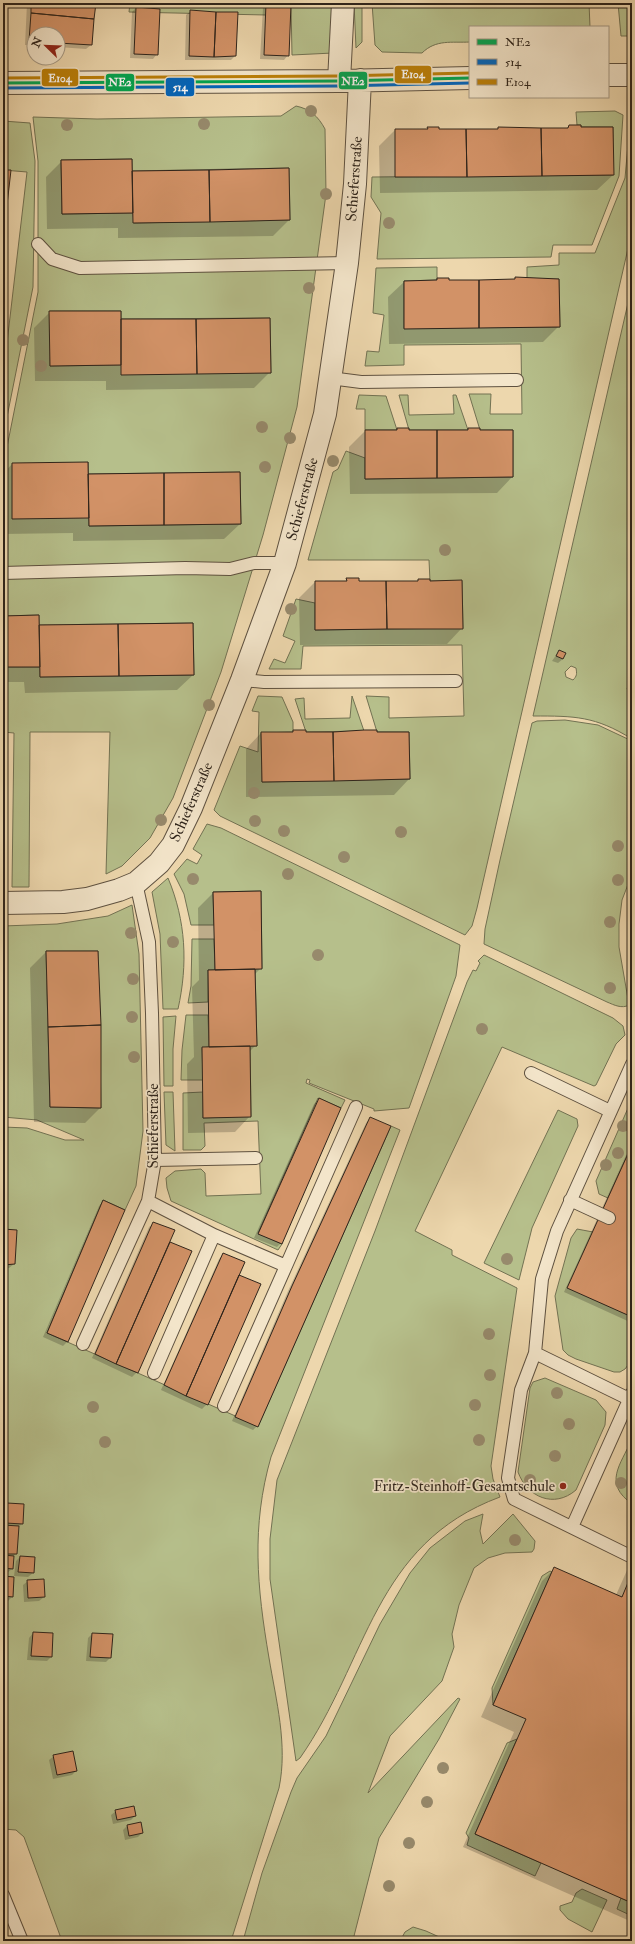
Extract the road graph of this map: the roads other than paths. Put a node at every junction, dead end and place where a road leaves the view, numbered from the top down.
1 (343, 3) edge
2 (632, 74) edge
3 (609, 75) edge
4 (469, 78) edge
5 (350, 81) junction
6 (3, 83) edge
7 (38, 244) dead end
8 (347, 264) junction
9 (330, 378) junction
10 (517, 380) dead end
11 (285, 563) junction
12 (3, 573) edge
13 (242, 680) junction
14 (456, 681) dead end
15 (136, 883) junction
16 (3, 903) edge
17 (632, 1064) edge
18 (531, 1073) dead end
19 (356, 1107) dead end
20 (610, 1111) junction
21 (256, 1158) dead end
22 (155, 1160) junction
23 (570, 1200) junction
24 (148, 1201) junction
25 (610, 1218) dead end
26 (214, 1235) junction
27 (286, 1266) junction
28 (83, 1344) dead end
29 (535, 1352) junction
30 (154, 1373) dead end
31 (630, 1396) edge
32 (224, 1406) dead end
33 (572, 1527) junction
34 (630, 1556) dead end
35 (3, 1896) edge
36 (22, 1941) edge

1 - 5 street, Schieferstraße
2 - 3 street
4 - 5 street
5 - 6 street
5 - 8 street, Schieferstraße
7 - 8 lane
8 - 9 street, Schieferstraße
9 - 10 lane
9 - 11 street, Schieferstraße
11 - 12 lane
11 - 13 street, Schieferstraße
13 - 14 lane
13 - 15 street, Schieferstraße
15 - 16 street, Schieferstraße
15 - 22 lane, Schieferstraße
17 - 20 lane
18 - 20 lane
19 - 27 lane
20 - 23 lane
21 - 22 lane
22 - 24 lane, Schieferstraße
23 - 25 lane
23 - 29 lane
24 - 26 lane
24 - 28 lane, Schieferstraße
26 - 27 lane
26 - 30 lane
27 - 32 lane
29 - 31 lane
29 - 33 lane
31 - 33 lane
33 - 34 lane
35 - 36 lane

